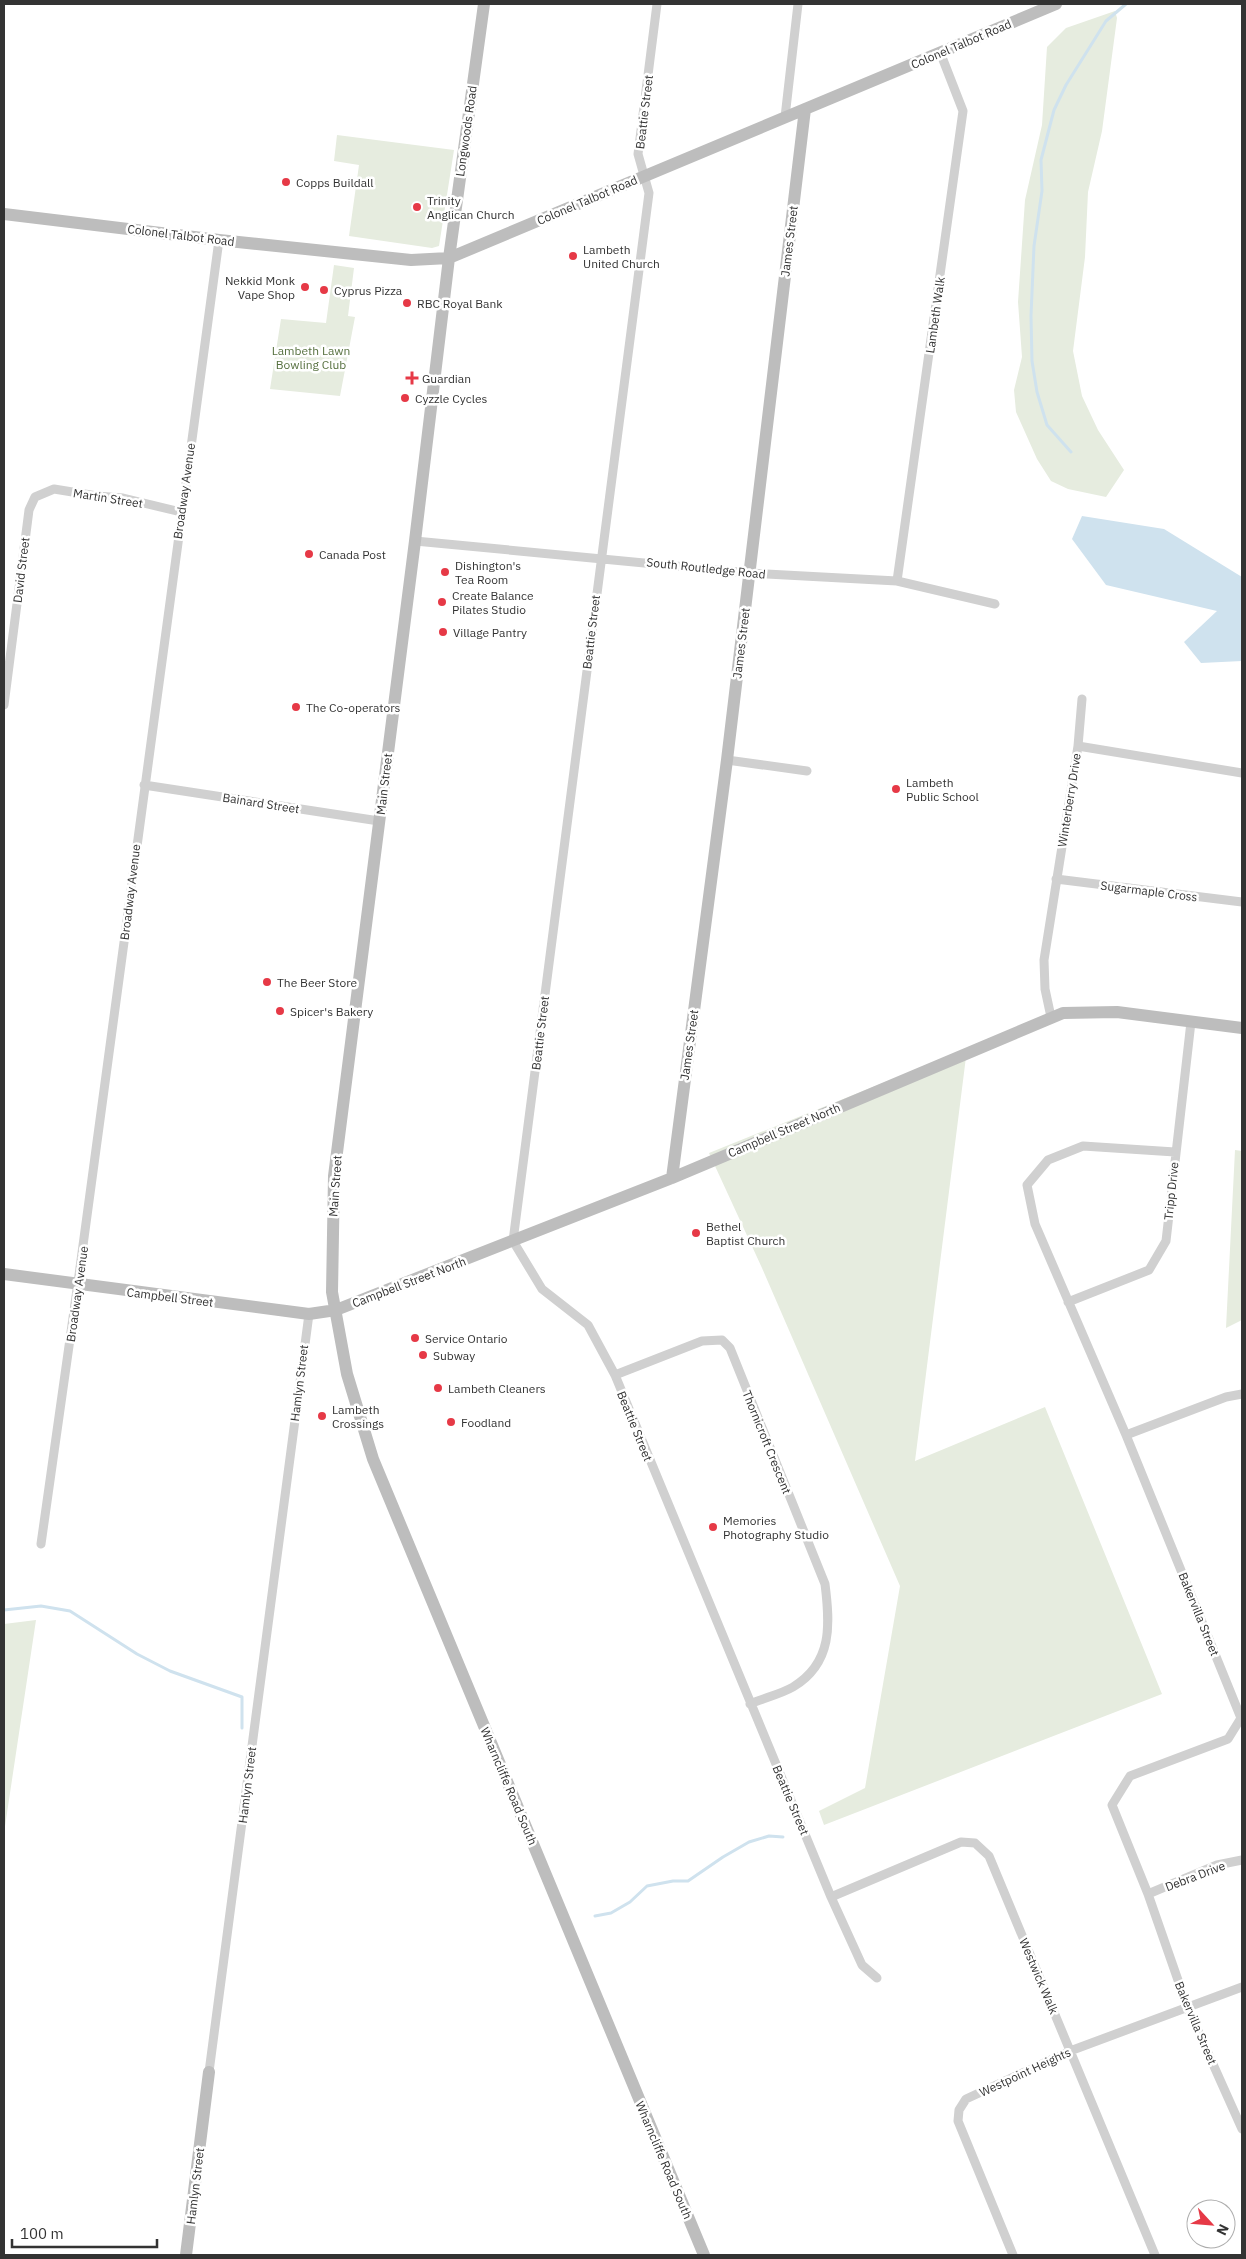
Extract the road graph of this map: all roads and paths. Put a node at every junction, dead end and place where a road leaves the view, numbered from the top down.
1 (484, 4) edge
2 (657, 4) edge
3 (798, 4) edge
4 (1056, 4) edge
5 (940, 52) junction
6 (805, 109) junction
7 (785, 117) junction
8 (644, 176) junction
9 (4, 214) edge
10 (219, 240) junction
11 (449, 258) junction
12 (35, 496) joint
13 (182, 512) junction
14 (415, 540) junction
15 (601, 557) junction
16 (749, 573) junction
17 (897, 581) junction
18 (995, 604) dead end
19 (4, 629) edge
20 (14, 630) junction
21 (1082, 700) dead end
22 (4, 705) edge
23 (1078, 746) junction
24 (727, 760) junction
25 (807, 771) dead end
26 (1242, 773) edge
27 (144, 784) junction
28 (379, 821) junction
29 (1056, 879) junction
30 (1242, 902) edge
31 (1051, 1017) junction
32 (1191, 1022) junction
33 (1242, 1028) edge
34 (1175, 1152) junction
35 (672, 1178) junction
36 (513, 1241) junction
37 (4, 1274) edge
38 (78, 1285) junction
39 (1068, 1302) junction
40 (336, 1310) junction
41 (309, 1314) junction
42 (615, 1375) junction
43 (1242, 1394) edge
44 (1126, 1435) junction
45 (41, 1544) dead end
46 (750, 1704) junction
47 (1242, 1860) edge
48 (1148, 1894) junction
49 (831, 1897) junction
50 (877, 1978) dead end
51 (1242, 1987) edge
52 (1187, 2006) junction
53 (1070, 2051) junction
54 (210, 2072) joint
55 (1242, 2129) edge
56 (186, 2255) edge
57 (704, 2255) edge
58 (1013, 2255) edge
59 (1156, 2255) edge

1 - 11 main road, Longwoods Road
2 - 8 street, Beattie Street
3 - 7 street
4 - 5 main road, Colonel Talbot Road
5 - 6 main road, Colonel Talbot Road
5 - 17 street, Lambeth Walk
6 - 7 main road, Colonel Talbot Road
6 - 16 main road, James Street
7 - 8 main road, Colonel Talbot Road
8 - 11 main road, Colonel Talbot Road
8 - 15 street, Beattie Street
9 - 10 main road, Colonel Talbot Road
10 - 11 main road, Colonel Talbot Road
10 - 13 street, Broadway Avenue
11 - 14 main road, Main Street
12 - 13 street, Martin Street
12 - 20 street, David Street
13 - 27 street, Broadway Avenue
14 - 15 street, South Routledge Road
14 - 28 main road, Main Street
15 - 16 street, South Routledge Road
15 - 36 street, Beattie Street
16 - 17 street, South Routledge Road
16 - 24 main road, James Street
17 - 18 street, South Routledge Road
19 - 20 street
20 - 22 street, David Street
21 - 23 street
23 - 26 street, Winterberry Drive
23 - 29 street, Winterberry Drive
24 - 25 street
24 - 35 main road, James Street
27 - 28 street, Bainard Street
27 - 38 street, Broadway Avenue
28 - 40 main road, Main Street
29 - 30 street, Sugarmaple Cross
29 - 31 street, Winterberry Drive
31 - 32 main road, Campbell Street North
31 - 35 main road, Campbell Street North
32 - 33 main road, Campbell Street North
32 - 34 street, Tripp Drive
34 - 39 street, Tripp Drive
34 - 39 street, Bakervilla Street
35 - 36 main road, Campbell Street North
36 - 40 main road, Campbell Street North
36 - 42 street, Beattie Street
37 - 38 main road, Campbell Street
38 - 41 main road, Campbell Street
38 - 45 street, Broadway Avenue
39 - 44 street, Bakervilla Street
40 - 41 main road, Campbell Street
40 - 57 main road, Wharncliffe Road South
41 - 54 street, Hamlyn Street
42 - 46 street, Beattie Street
42 - 46 street, Thornicroft Crescent
43 - 44 street
44 - 48 street, Bakervilla Street
46 - 49 street, Beattie Street
47 - 48 street, Debra Drive
48 - 52 street, Bakervilla Street
49 - 50 street, Beattie Street
49 - 53 street, Westwick Walk
51 - 52 street, Westpoint Heights
52 - 53 street, Westpoint Heights
52 - 55 street, Bakervilla Street
53 - 58 street, Westpoint Heights
53 - 59 street, Westwick Walk
54 - 56 main road, Hamlyn Street

